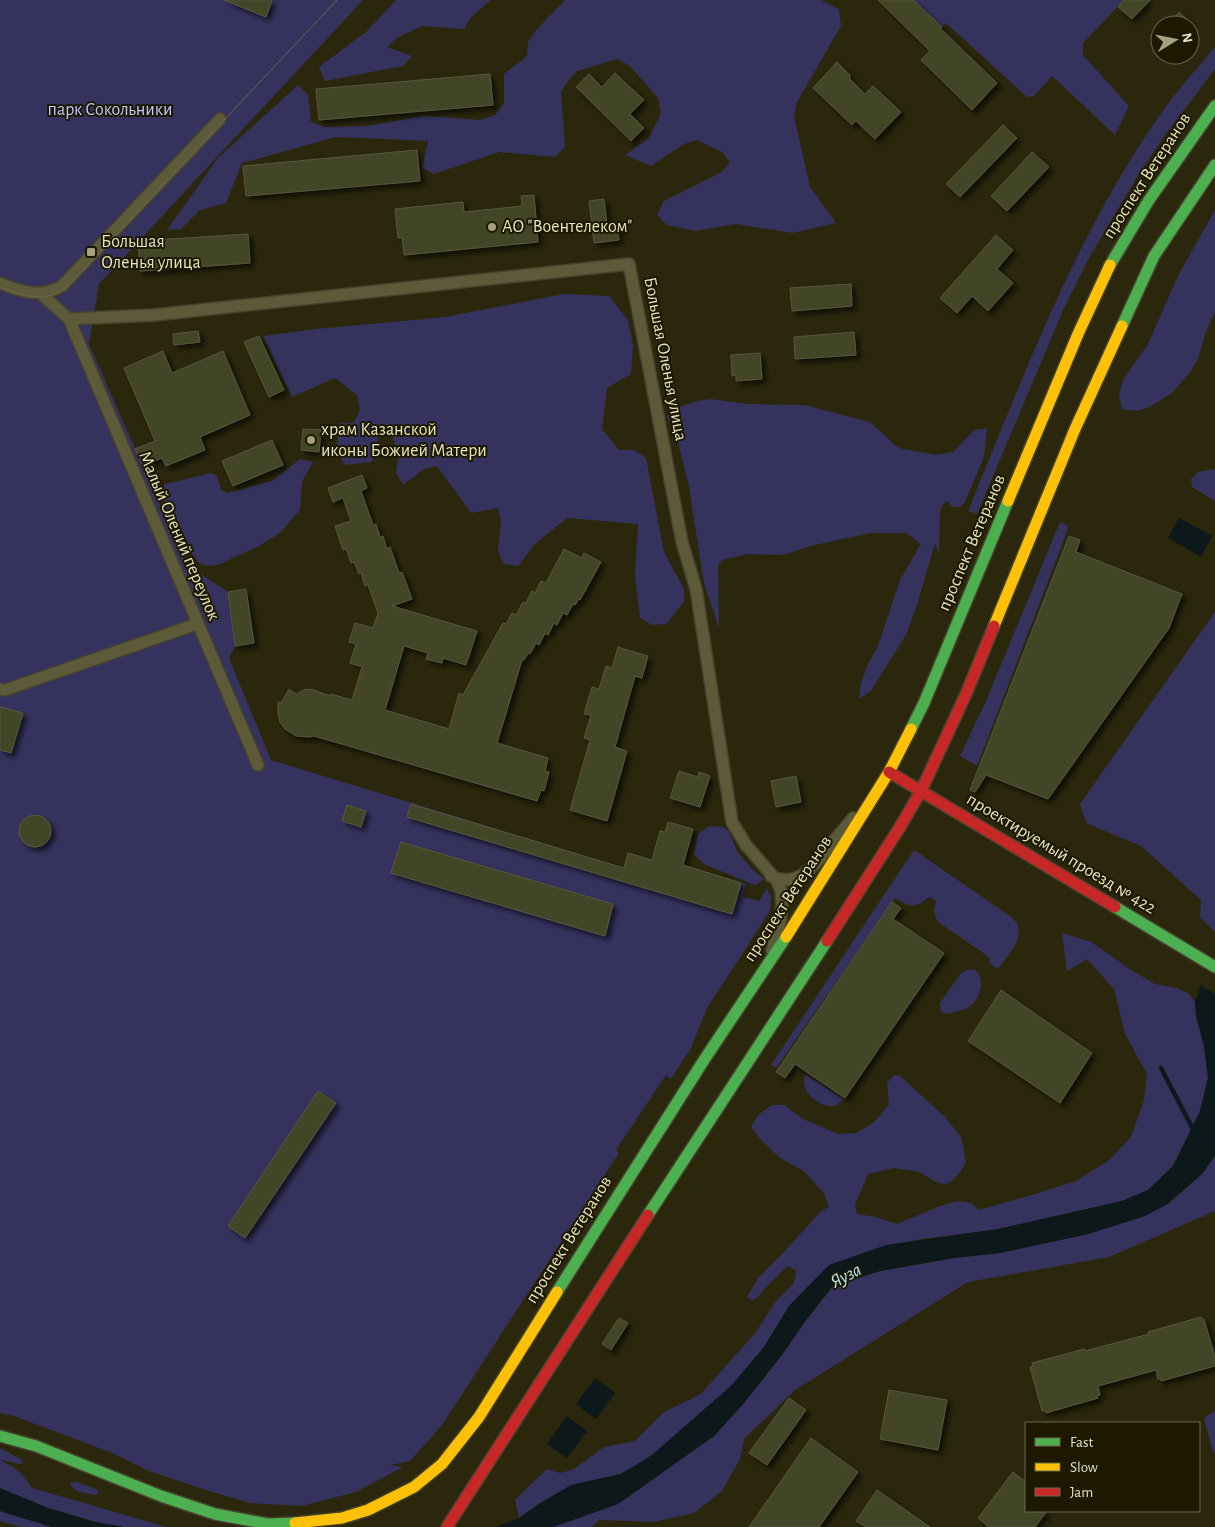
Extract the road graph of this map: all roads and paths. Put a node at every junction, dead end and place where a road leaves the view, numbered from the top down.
1 (1215, 106) edge
2 (220, 119) dead end
3 (1215, 165) edge
4 (0, 283) edge
5 (40, 294) junction
6 (69, 319) junction
7 (197, 624) junction
8 (0, 689) edge
9 (258, 765) dead end
10 (889, 772) junction
11 (883, 782) junction
12 (921, 791) junction
13 (770, 875) junction
14 (768, 964) junction
15 (1215, 967) edge
16 (0, 1436) edge
17 (447, 1527) edge

1 - 10 main road, проспект Ветеранов
2 - 5 street
3 - 12 main road
4 - 5 street
5 - 6 street
6 - 7 street, Малый Олений переулок
6 - 13 street, Большая Оленья улица
7 - 8 street
7 - 9 street, Малый Олений переулок
10 - 11 main road, проспект Ветеранов
10 - 12 main road, проектируемый проезд № 422
11 - 13 street
11 - 14 main road, проспект Ветеранов
12 - 15 main road, проектируемый проезд № 422
12 - 17 main road
13 - 14 street
14 - 16 main road, проспект Ветеранов

